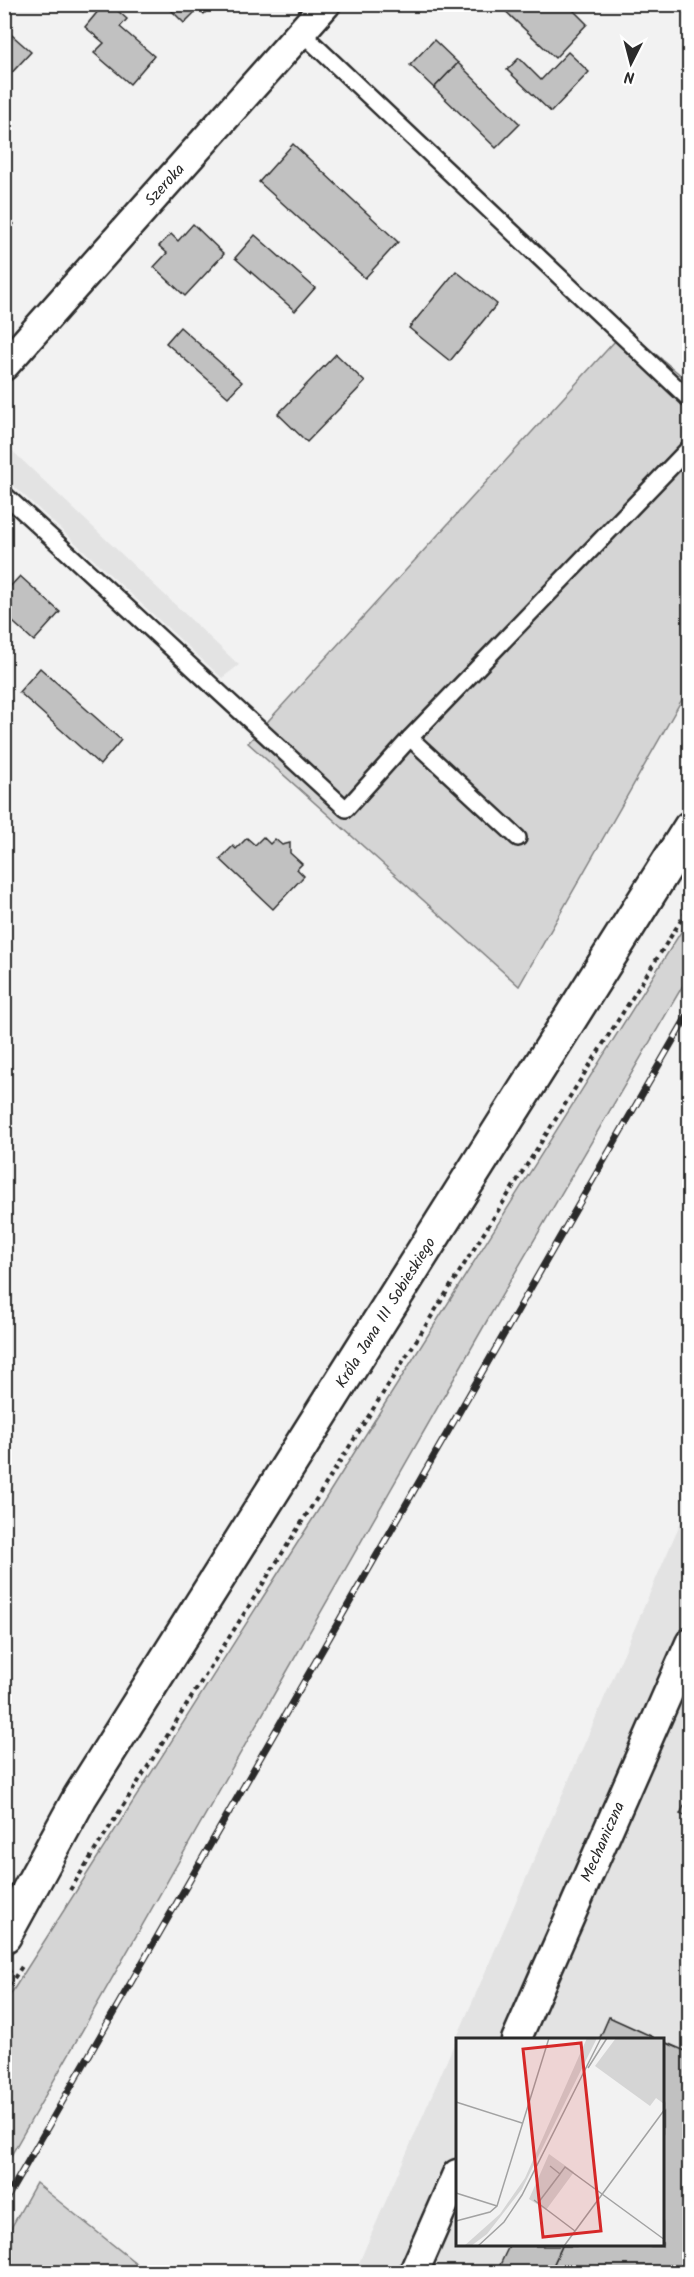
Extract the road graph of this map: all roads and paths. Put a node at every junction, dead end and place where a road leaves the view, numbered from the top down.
1 (326, 4) edge
2 (301, 32) junction
3 (4, 366) edge
4 (690, 400) edge
5 (690, 447) edge
6 (4, 494) edge
7 (410, 738) junction
8 (690, 828) edge
9 (518, 838) dead end
10 (690, 906) edge
11 (690, 1643) edge
12 (80, 1797) junction
13 (4, 1890) edge
14 (68, 1895) dead end
15 (4, 1936) edge
16 (24, 1964) dead end
17 (4, 1993) edge
18 (517, 2038) edge
19 (456, 2176) edge
20 (414, 2272) edge

1 - 2 street, Szeroka
2 - 3 street, Szeroka
2 - 4 lane
5 - 7 lane
6 - 7 lane
7 - 9 lane
8 - 12 main road, Króla Jana III Sobieskiego
10 - 14 path
11 - 18 street, Mechaniczna
12 - 13 main road, Króla Jana III Sobieskiego
12 - 15 main road, Króla Jana III Sobieskiego
16 - 17 path
19 - 20 street

